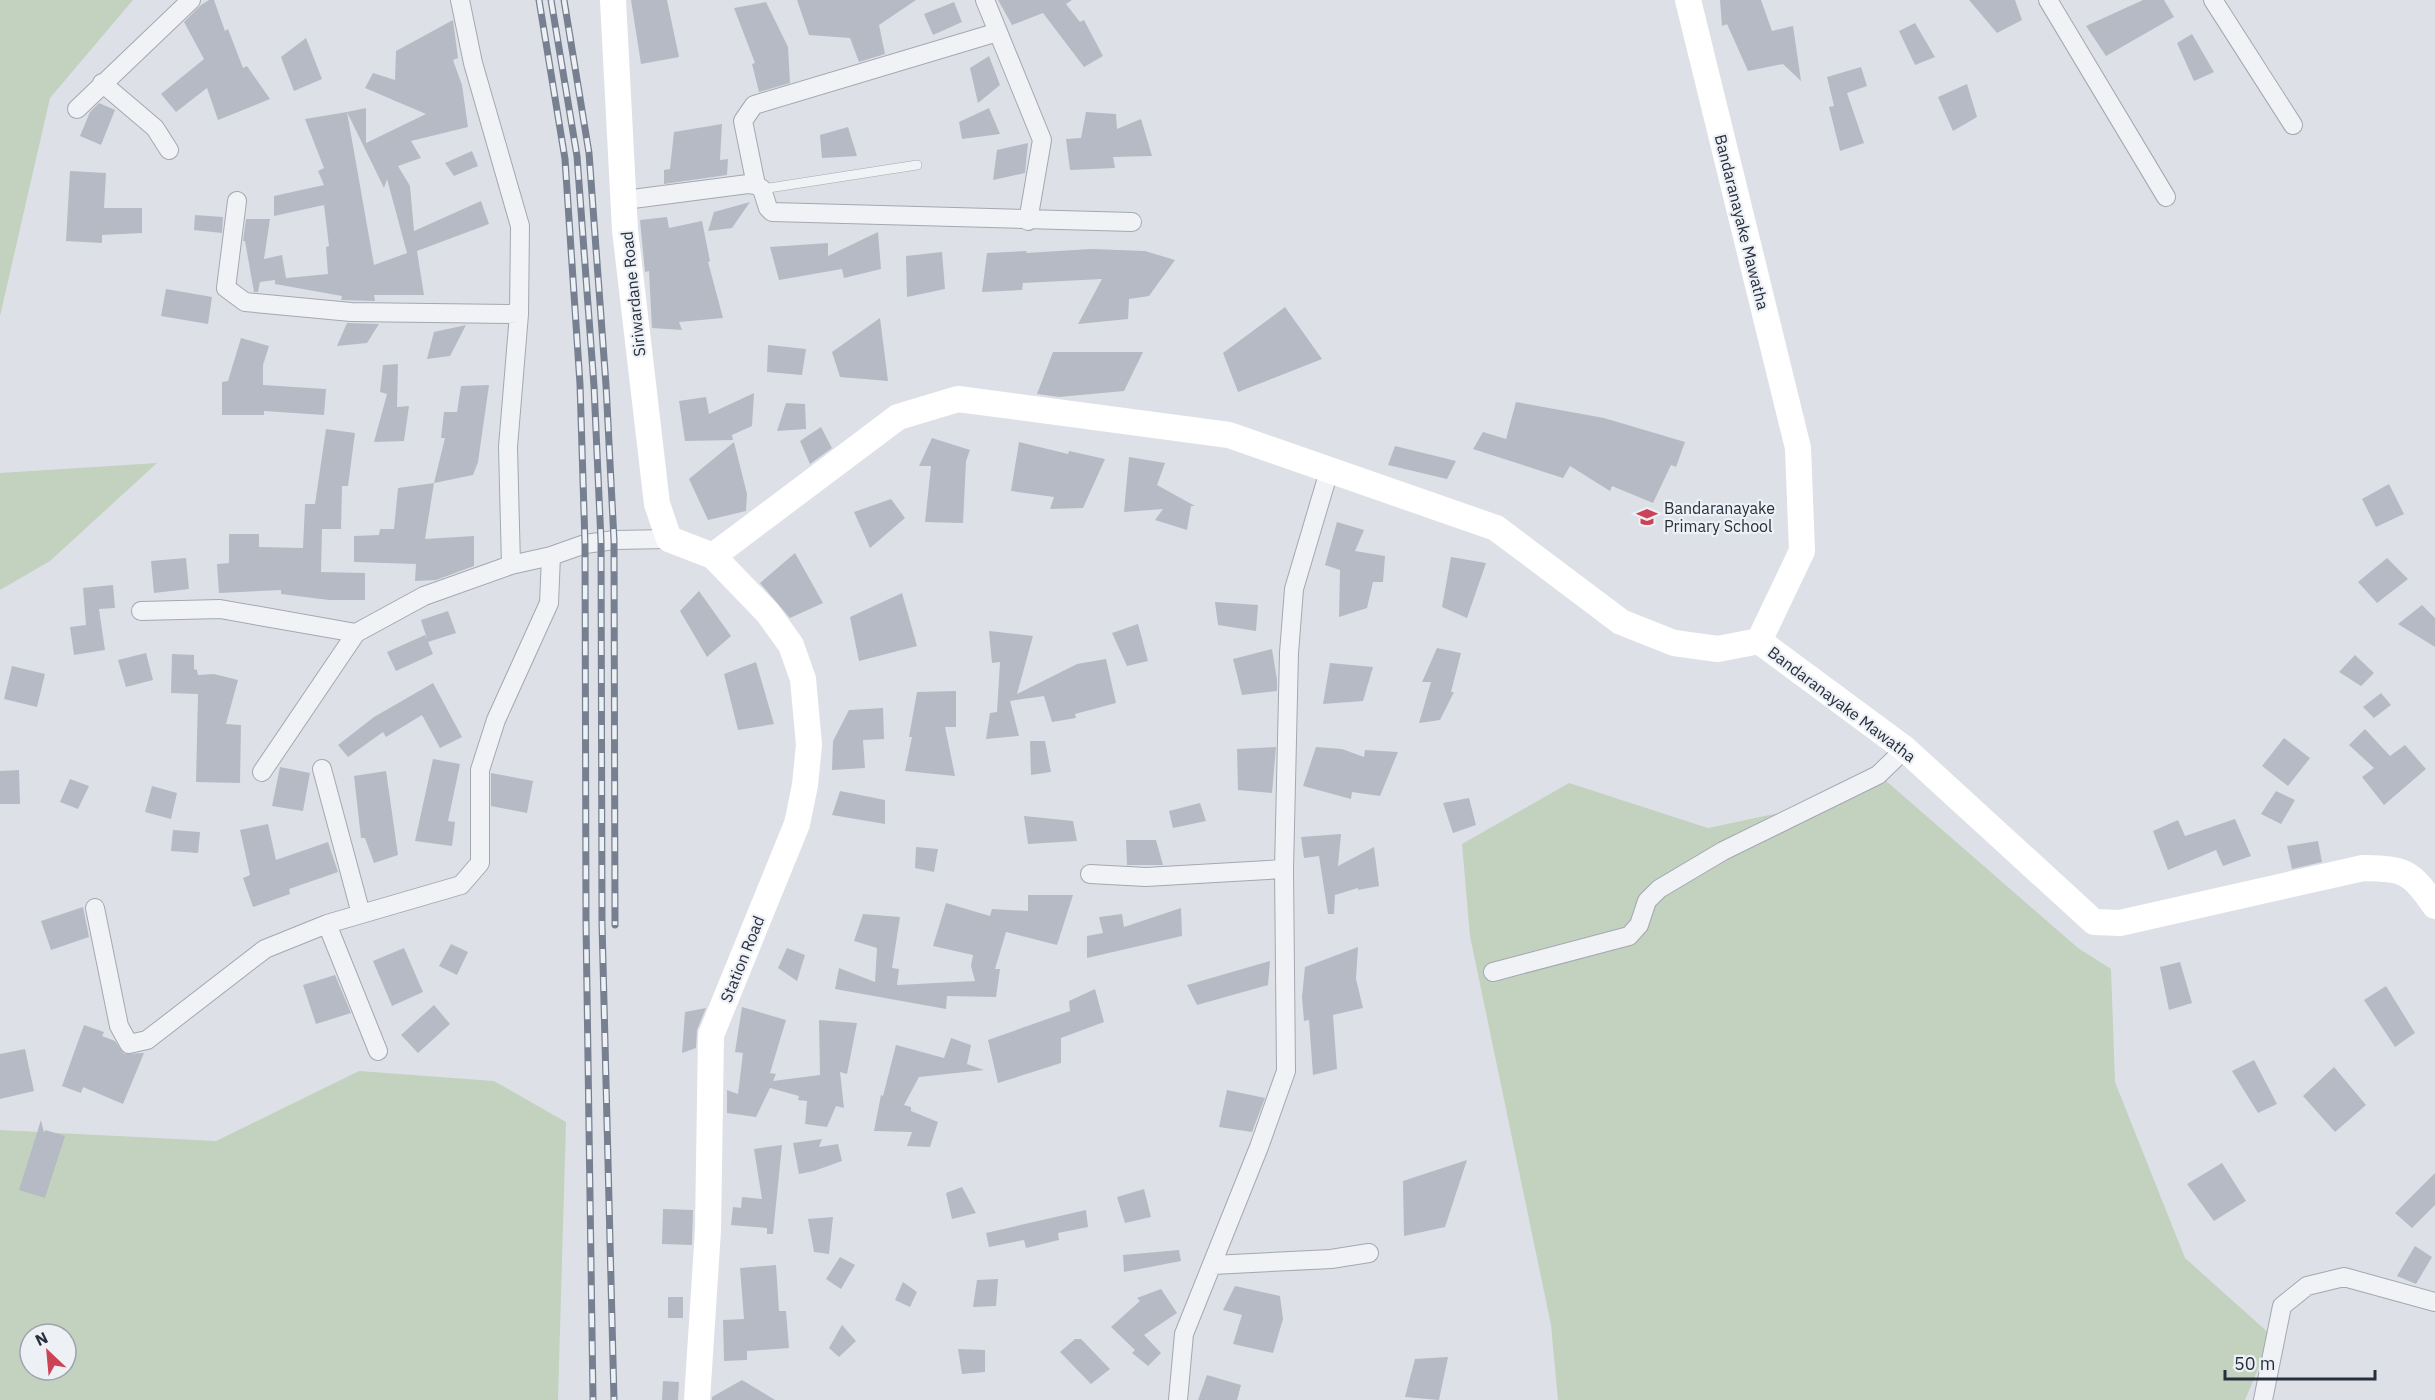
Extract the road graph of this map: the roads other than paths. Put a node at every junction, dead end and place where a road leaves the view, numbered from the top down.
1 (190, 0) edge
2 (460, 0) edge
3 (613, 0) edge
4 (985, 0) edge
5 (1688, 0) edge
6 (2048, 0) edge
7 (2213, 0) edge
8 (998, 32) junction
9 (102, 84) junction
10 (77, 109) dead end
11 (2293, 125) dead end
12 (169, 150) dead end
13 (917, 165) dead end
14 (759, 187) junction
15 (2166, 196) dead end
16 (625, 200) junction
17 (237, 201) dead end
18 (1028, 221) junction
19 (1132, 222) dead end
20 (519, 314) junction
21 (1329, 471) junction
22 (669, 539) junction
23 (551, 556) junction
24 (713, 556) junction
25 (511, 565) junction
26 (141, 611) dead end
27 (356, 633) junction
28 (1759, 641) junction
29 (1905, 749) junction
30 (322, 768) dead end
31 (262, 772) dead end
32 (1284, 869) junction
33 (1090, 874) dead end
34 (2435, 906) edge
35 (95, 908) dead end
36 (361, 914) junction
37 (327, 924) junction
38 (1493, 972) dead end
39 (378, 1051) dead end
40 (1369, 1253) dead end
41 (1213, 1265) junction
42 (2435, 1302) edge
43 (697, 1400) edge
44 (1178, 1400) edge
45 (2263, 1400) edge

1 - 9 street
2 - 20 street
3 - 16 street, Siriwardane Road
4 - 8 street
5 - 28 street, Bandaranayake Mawatha
6 - 15 street
7 - 11 street
8 - 14 street
8 - 18 street
9 - 10 street
9 - 12 street
13 - 14 lane
14 - 16 street
14 - 18 street
16 - 22 street, Siriwardane Road
17 - 20 street
18 - 19 street
20 - 25 street
21 - 24 street
21 - 28 street
21 - 32 street
22 - 23 street
22 - 24 street
23 - 25 street
23 - 36 street
24 - 43 street, Station Road
25 - 27 street
26 - 27 street
27 - 31 street
28 - 29 street, Bandaranayake Mawatha
29 - 34 street, Bandaranayake Mawatha
29 - 38 street
30 - 36 street
32 - 33 street
32 - 41 street
35 - 37 street
36 - 37 street
37 - 39 street
40 - 41 street
41 - 44 street
42 - 45 street

